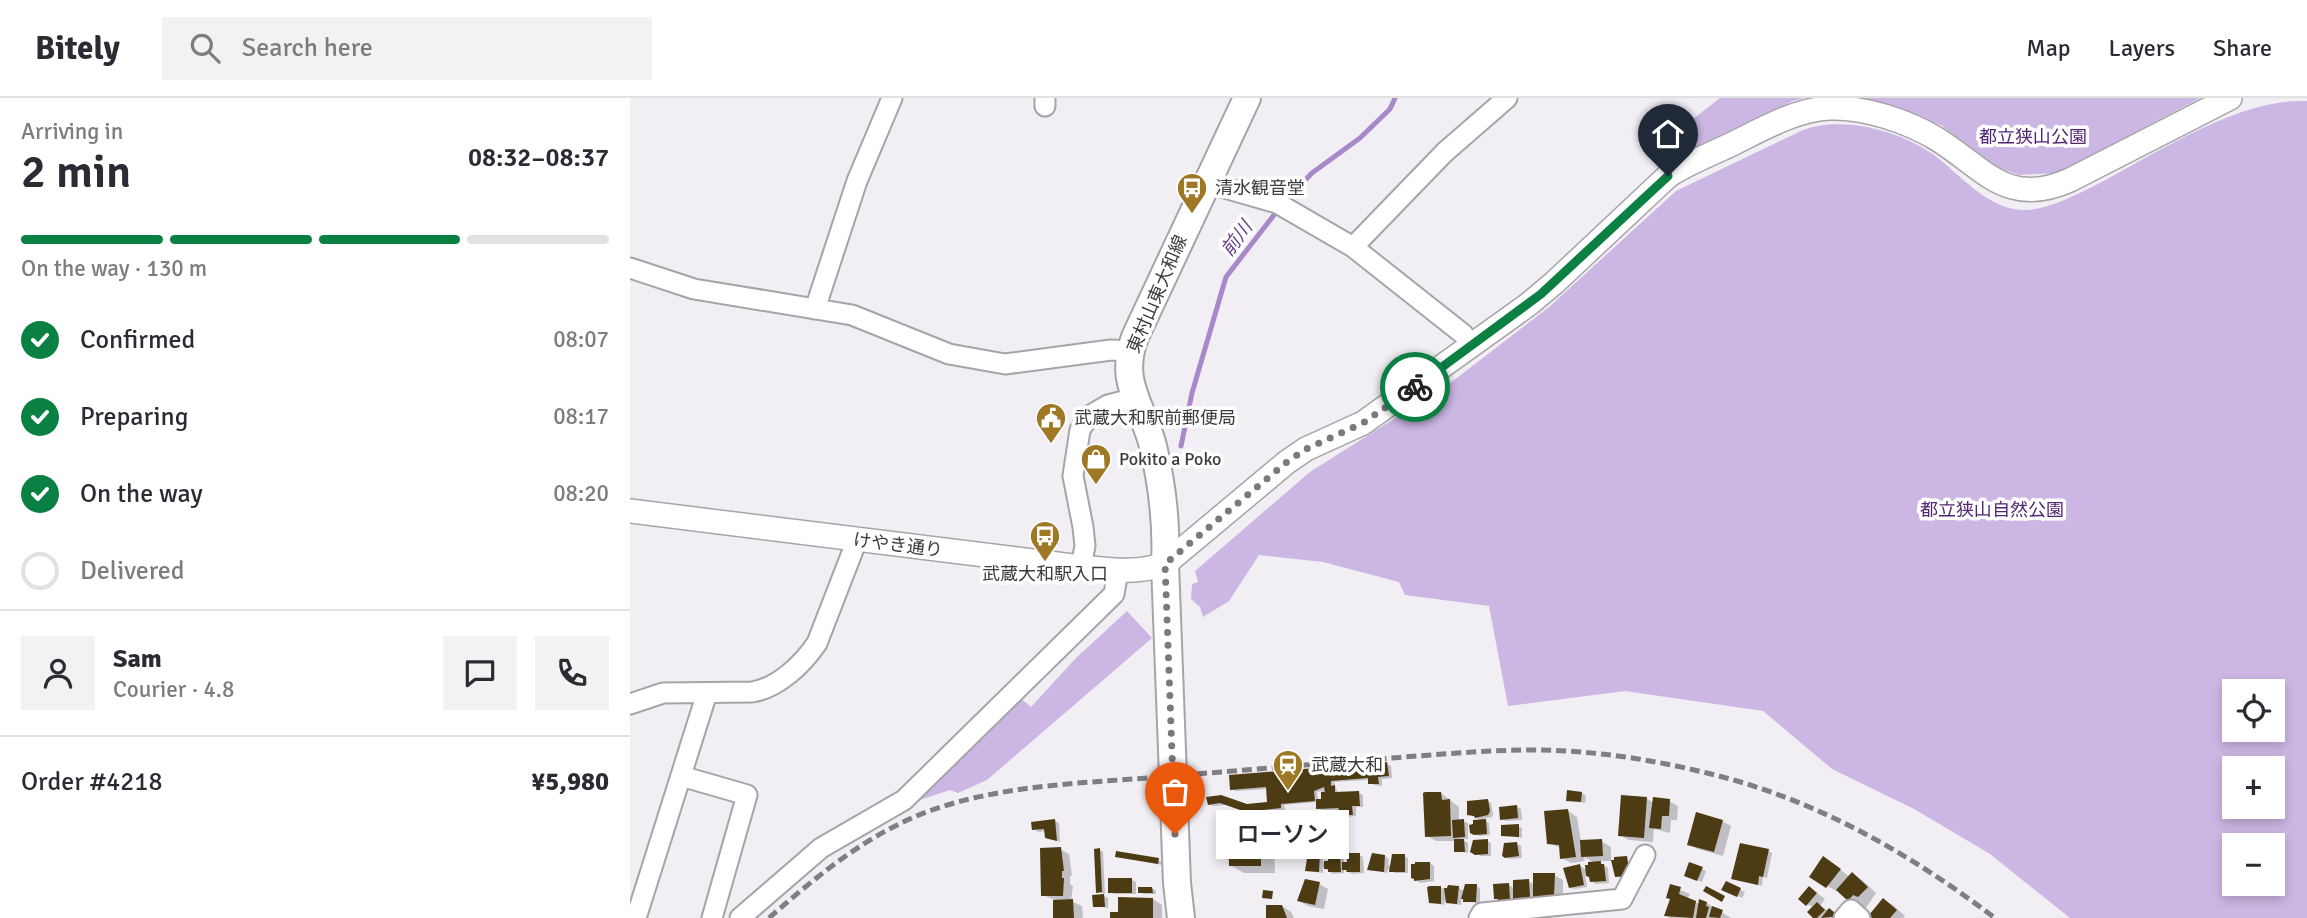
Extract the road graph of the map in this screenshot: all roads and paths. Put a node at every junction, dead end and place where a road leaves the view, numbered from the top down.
1 (892, 98) edge
2 (1247, 98) edge
3 (1507, 98) edge
4 (2230, 98) edge
5 (1207, 183) junction
6 (1353, 247) junction
7 (630, 268) edge
8 (815, 309) junction
9 (1472, 345) junction
10 (1130, 351) junction
11 (1136, 398) junction
12 (630, 511) edge
13 (857, 540) junction
14 (1165, 564) junction
15 (1081, 567) junction
16 (1118, 571) junction
17 (707, 693) junction
18 (630, 704) edge
19 (681, 776) junction
20 (1645, 855) dead end
21 (636, 918) edge
22 (712, 918) edge
23 (740, 918) edge
24 (1181, 918) edge
25 (1479, 918) edge
26 (1844, 918) edge
27 (1860, 918) edge

1 - 8 street
2 - 5 main road, 東村山東大和線
3 - 6 street
4 - 9 street
5 - 6 street
5 - 10 main road, 東村山東大和線
6 - 9 street
7 - 8 street
8 - 10 street
9 - 14 street
10 - 11 main road, 東村山東大和線
11 - 14 main road, 東村山東大和線
11 - 15 street
12 - 13 street, けやき通り
13 - 15 street, けやき通り
13 - 17 street
14 - 16 street, けやき通り
14 - 24 main road, 東村山東大和線
15 - 16 street, けやき通り
16 - 23 street
17 - 18 street
17 - 19 street
19 - 21 street
19 - 22 street
20 - 25 street
26 - 27 street

